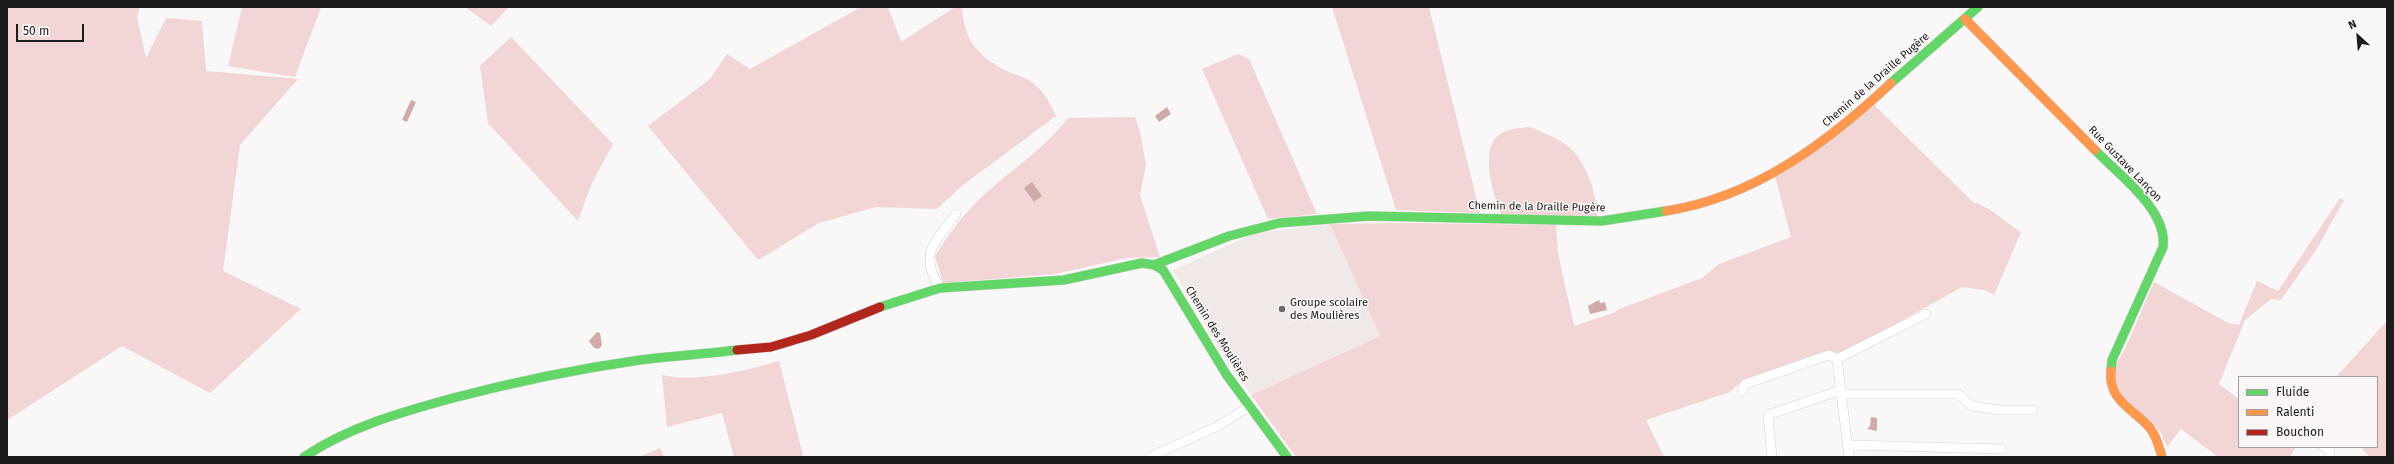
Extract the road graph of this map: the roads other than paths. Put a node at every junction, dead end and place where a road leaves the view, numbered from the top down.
1 (1978, 7) edge
2 (1965, 19) junction
3 (956, 214) dead end
4 (1154, 265) junction
5 (940, 288) junction
6 (1926, 314) dead end
7 (1837, 359) junction
8 (1742, 392) dead end
9 (1842, 392) junction
10 (1250, 406) junction
11 (2033, 410) dead end
12 (1849, 445) junction
13 (2002, 449) dead end
14 (304, 457) edge
15 (1150, 457) edge
16 (1286, 457) edge
17 (1772, 457) edge
18 (1849, 457) edge
19 (2162, 457) edge

1 - 2 street, Chemin de la Draille Pugère
2 - 4 street, Chemin de la Draille Pugère
2 - 19 street, Rue Gustave Lançon
3 - 5 street
4 - 5 street
4 - 10 street, Chemin des Moulières
5 - 14 street
6 - 7 street
7 - 8 street
7 - 9 street
9 - 11 street
9 - 12 street
9 - 17 street
10 - 15 street
10 - 16 street, Chemin des Moulières
12 - 13 street
12 - 18 street

